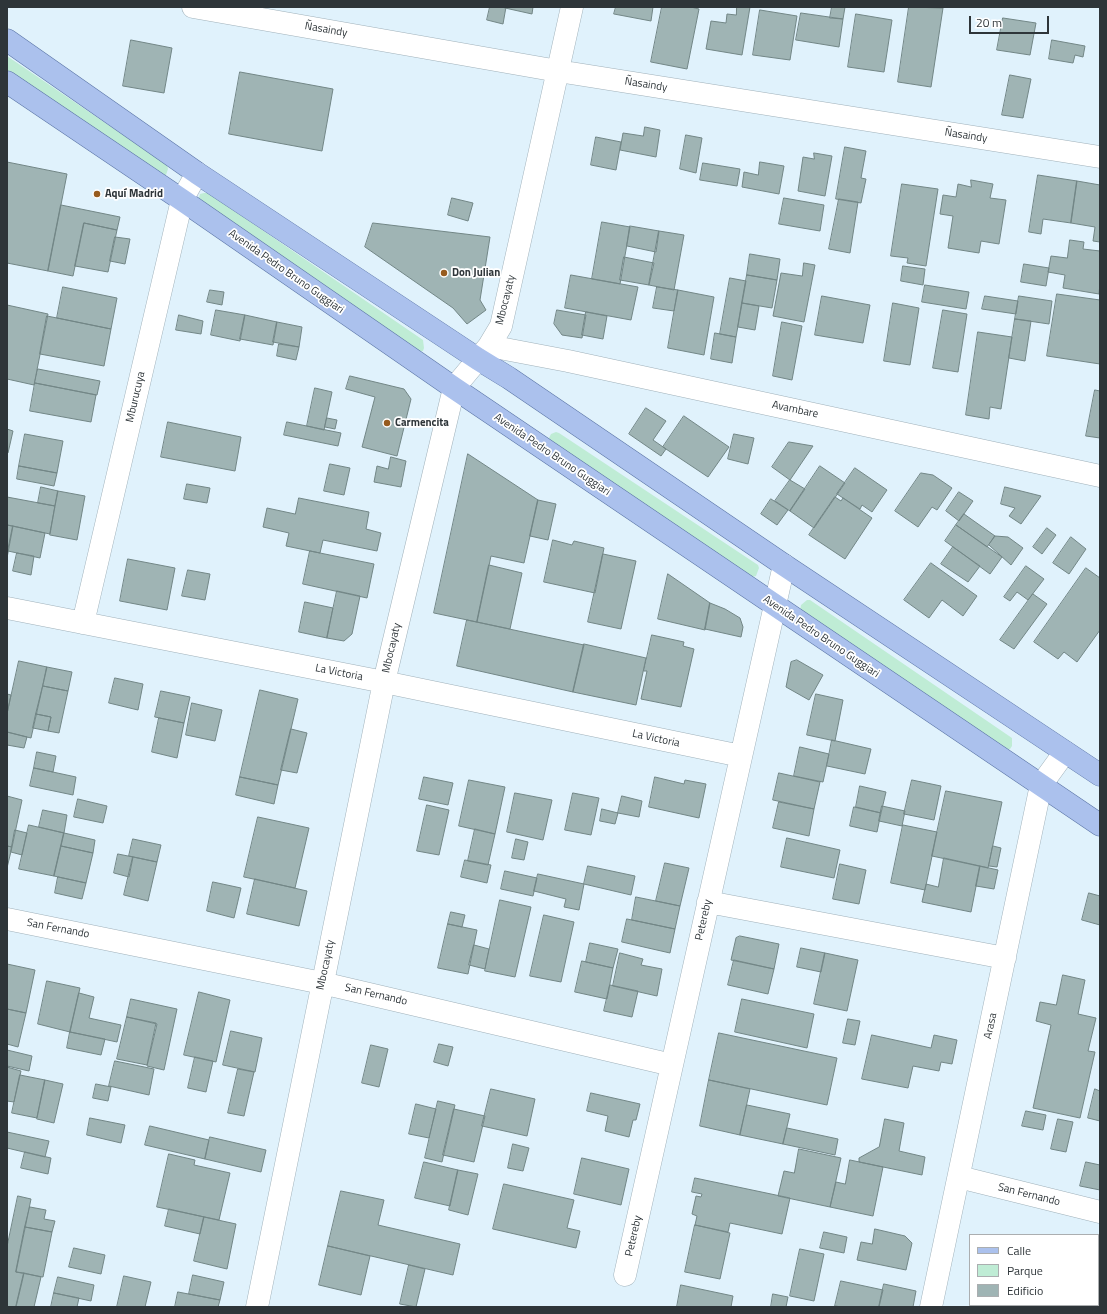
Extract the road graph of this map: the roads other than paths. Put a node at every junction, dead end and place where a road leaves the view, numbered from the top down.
1 (193, 7) edge
2 (572, 7) edge
3 (7, 40) edge
4 (558, 71) junction
5 (7, 82) edge
6 (1100, 157) edge
7 (197, 173) junction
8 (182, 200) junction
9 (483, 352) junction
10 (454, 388) junction
11 (1100, 476) edge
12 (784, 565) junction
13 (774, 606) junction
14 (7, 608) edge
15 (83, 623) junction
16 (384, 682) junction
17 (1064, 752) junction
18 (741, 756) junction
19 (1100, 776) edge
20 (1041, 785) junction
21 (1100, 825) edge
22 (708, 902) junction
23 (7, 919) edge
24 (1005, 958) junction
25 (322, 983) junction
26 (672, 1065) junction
27 (959, 1177) junction
28 (1100, 1212) edge
29 (625, 1275) dead end
30 (257, 1307) edge
31 (931, 1307) edge

1 - 4 street, Ñasaindy
2 - 4 street, Mbocayaty
3 - 7 main road
4 - 6 street, Ñasaindy
4 - 9 street, Mbocayaty
5 - 8 main road, Avenida Pedro Bruno Guggiari
7 - 8 street, Mburucuya
7 - 9 main road
8 - 10 main road, Avenida Pedro Bruno Guggiari
8 - 15 street, Mburucuya
9 - 10 street, Mbocayaty
9 - 11 street, Avambare
9 - 12 main road
10 - 13 main road, Avenida Pedro Bruno Guggiari
10 - 16 street, Mbocayaty
12 - 13 street, Petereby
12 - 17 main road
13 - 18 street, Petereby
13 - 20 main road, Avenida Pedro Bruno Guggiari
14 - 15 street, La Victoria
15 - 16 street, La Victoria
16 - 18 street, La Victoria
16 - 25 street, Mbocayaty
17 - 19 main road
17 - 20 street, Arasa
18 - 22 street, Petereby
20 - 21 main road, Avenida Pedro Bruno Guggiari
20 - 24 street, Arasa
22 - 24 street
22 - 26 street, Petereby
23 - 25 street, San Fernando
24 - 27 street, Arasa
25 - 26 street, San Fernando
25 - 30 street, Mbocayaty
26 - 29 street, Petereby
27 - 28 street, San Fernando
27 - 31 street, Arasa

